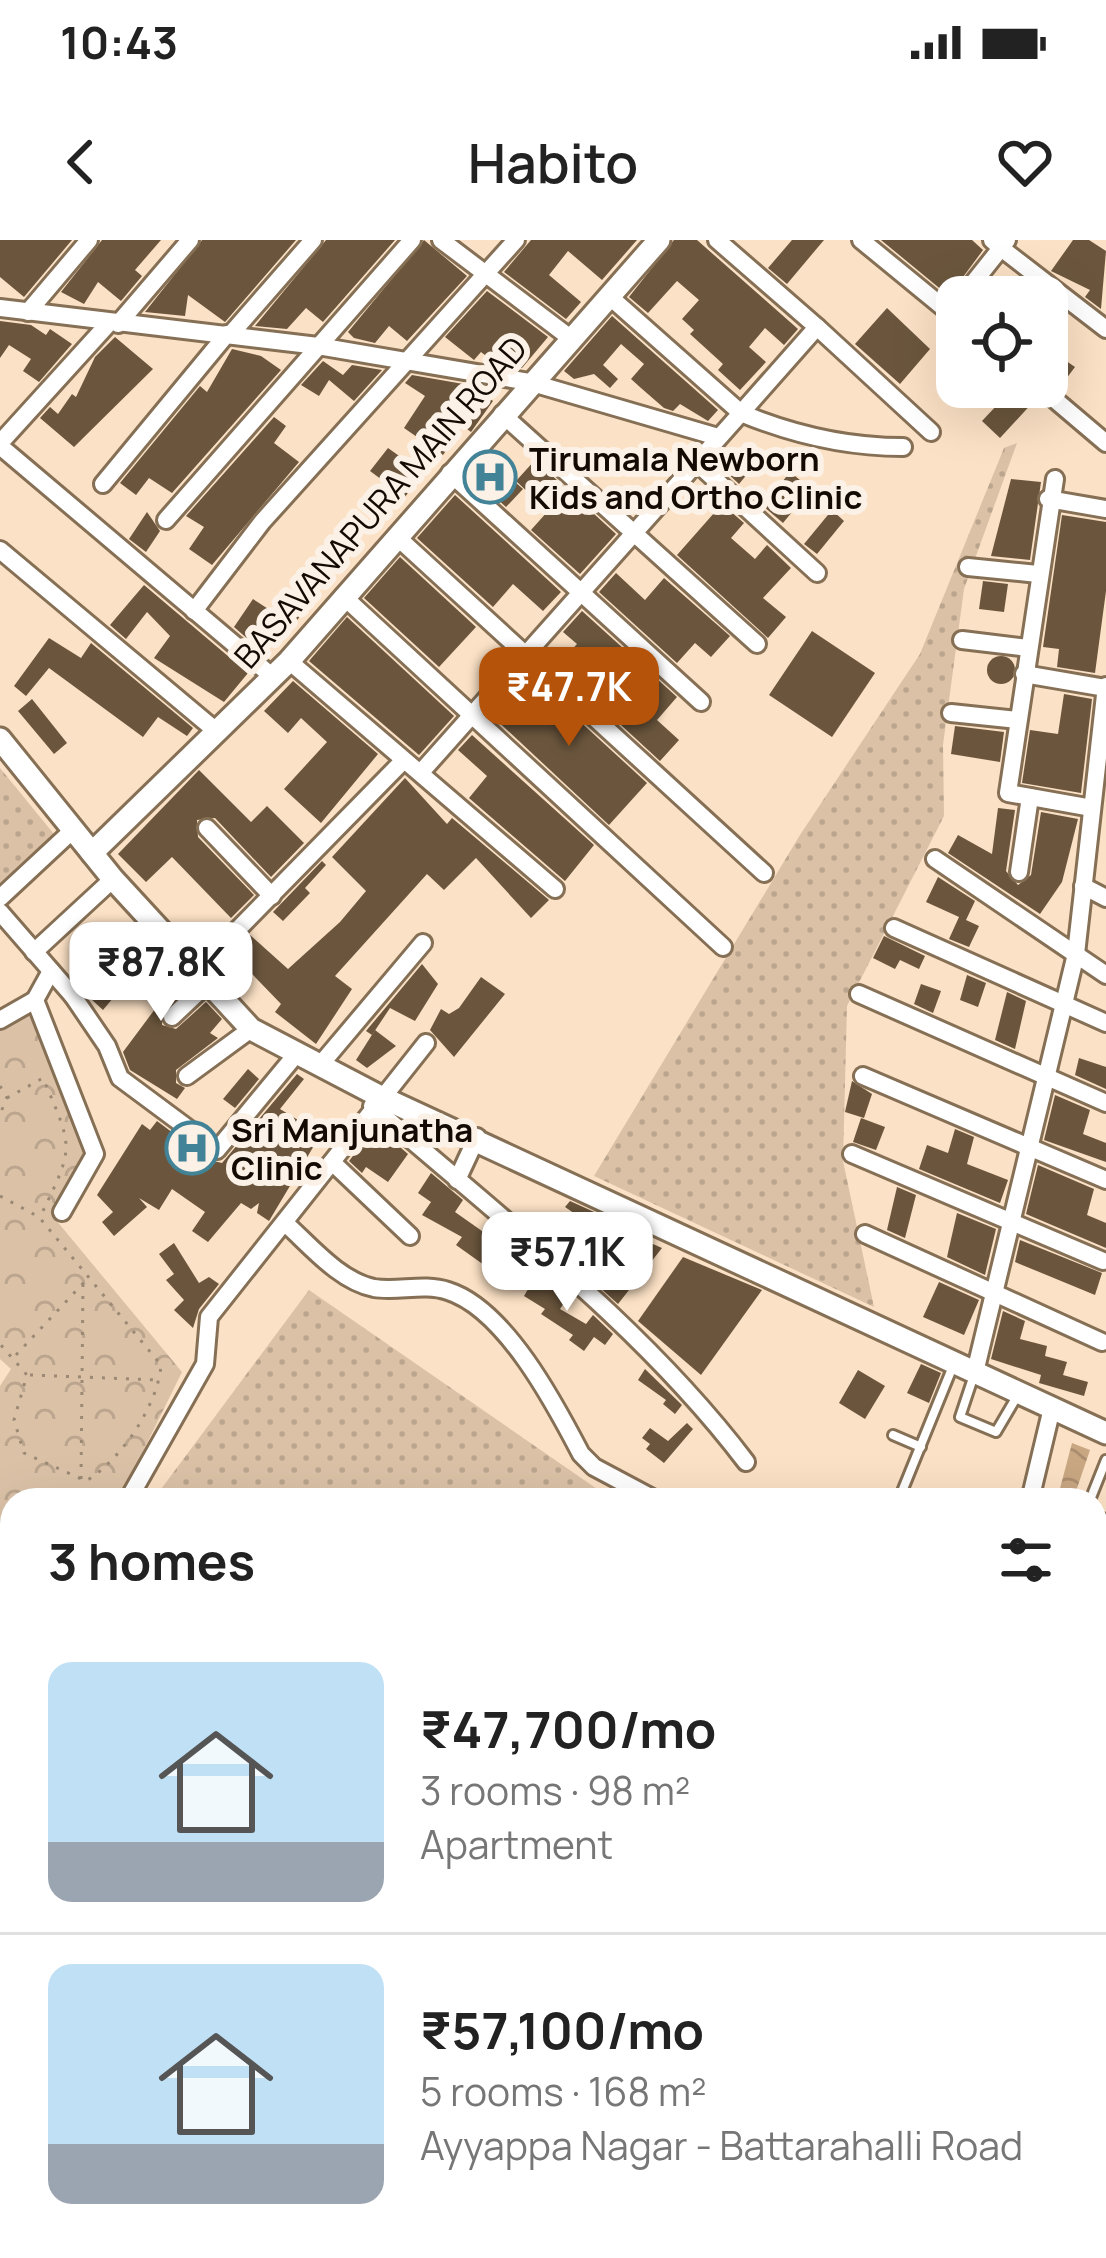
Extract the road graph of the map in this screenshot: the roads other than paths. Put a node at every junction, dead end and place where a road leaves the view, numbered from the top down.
1 (88, 240) edge
2 (190, 240) edge
3 (314, 240) edge
4 (412, 240) edge
5 (441, 240) edge
6 (516, 240) edge
7 (659, 240) edge
8 (717, 240) edge
9 (861, 240) edge
10 (1000, 243) edge
11 (486, 274) junction
12 (978, 276) edge
13 (936, 294) edge
14 (609, 296) junction
15 (0, 308) edge
16 (28, 312) junction
17 (114, 323) junction
18 (817, 327) junction
19 (1106, 328) edge
20 (228, 335) junction
21 (568, 337) junction
22 (318, 346) junction
23 (410, 361) junction
24 (530, 382) junction
25 (1065, 408) edge
26 (741, 413) junction
27 (502, 414) junction
28 (931, 432) dead end
29 (718, 437) junction
30 (1106, 442) edge
31 (0, 445) edge
32 (903, 447) dead end
33 (696, 462) junction
34 (450, 473) junction
35 (1055, 478) dead end
36 (103, 484) dead end
37 (1048, 499) junction
38 (1106, 509) edge
39 (166, 520) dead end
40 (634, 533) junction
41 (396, 536) junction
42 (0, 550) edge
43 (968, 567) dead end
44 (818, 573) dead end
45 (1038, 574) junction
46 (581, 593) junction
47 (344, 596) junction
48 (194, 610) junction
49 (962, 640) dead end
50 (757, 644) dead end
51 (1028, 648) junction
52 (527, 656) junction
53 (281, 669) junction
54 (1024, 674) junction
55 (1106, 687) edge
56 (701, 702) dead end
57 (951, 712) dead end
58 (473, 716) junction
59 (1018, 720) junction
60 (215, 730) junction
61 (0, 740) edge
62 (402, 762) junction
63 (423, 770) junction
64 (1030, 797) junction
65 (1092, 808) junction
66 (207, 828) dead end
67 (74, 830) junction
68 (92, 853) junction
69 (935, 860) dead end
70 (1019, 872) dead end
71 (764, 873) dead end
72 (113, 879) junction
73 (1083, 886) junction
74 (555, 889) dead end
75 (272, 896) junction
76 (0, 898) edge
77 (1106, 898) edge
78 (0, 912) edge
79 (154, 926) junction
80 (894, 928) dead end
81 (423, 943) dead end
82 (723, 947) dead end
83 (34, 952) junction
84 (1076, 954) junction
85 (51, 971) junction
86 (1106, 975) edge
87 (202, 978) junction
88 (859, 994) dead end
89 (73, 996) junction
90 (35, 1000) junction
91 (1065, 1005) junction
92 (172, 1017) dead end
93 (0, 1020) edge
94 (1106, 1023) edge
95 (251, 1029) junction
96 (426, 1043) dead end
97 (298, 1052) junction
98 (321, 1064) junction
99 (187, 1076) dead end
100 (863, 1076) dead end
101 (1046, 1080) junction
102 (376, 1101) junction
103 (1106, 1103) edge
104 (477, 1138) junction
105 (1028, 1150) junction
106 (852, 1154) dead end
107 (332, 1162) junction
108 (457, 1180) junction
109 (1106, 1180) edge
110 (62, 1213) dead end
111 (285, 1223) junction
112 (1010, 1225) junction
113 (865, 1234) dead end
114 (410, 1236) dead end
115 (1103, 1261) edge
116 (996, 1291) junction
117 (1102, 1342) dead end
118 (966, 1364) junction
119 (1020, 1391) junction
120 (1052, 1408) junction
121 (1106, 1433) edge
122 (893, 1435) dead end
123 (921, 1447) junction
124 (1106, 1460) edge
125 (746, 1462) dead end
126 (135, 1488) edge
127 (633, 1488) edge
128 (904, 1488) edge
129 (1033, 1488) edge
130 (1095, 1488) edge

1 - 16 street
2 - 17 street
3 - 20 street
4 - 22 street
5 - 11 street
6 - 11 street
7 - 14 main road, BASAVANAPURA MAIN ROAD
8 - 18 street
9 - 13 street
10 - 12 street
10 - 19 street
11 - 21 street
11 - 23 street
14 - 21 main road, BASAVANAPURA MAIN ROAD
14 - 26 street
15 - 16 street
16 - 17 street
17 - 20 street
17 - 31 street
18 - 26 street
18 - 28 street
20 - 22 street
20 - 36 street
21 - 24 main road, BASAVANAPURA MAIN ROAD
22 - 23 street
22 - 39 street
23 - 24 street
23 - 48 street
24 - 27 main road, BASAVANAPURA MAIN ROAD
24 - 29 street
25 - 30 street
26 - 29 street
26 - 32 street
27 - 34 main road, BASAVANAPURA MAIN ROAD
27 - 40 street
29 - 33 street
31 - 48 street
33 - 40 street
33 - 44 street
34 - 41 main road, BASAVANAPURA MAIN ROAD
34 - 46 street
35 - 37 street
37 - 38 street
37 - 45 street
40 - 46 street
40 - 50 street
41 - 47 main road, BASAVANAPURA MAIN ROAD
41 - 52 street
42 - 60 street
43 - 45 street
45 - 51 street
46 - 52 street
46 - 56 street
47 - 53 main road, BASAVANAPURA MAIN ROAD
47 - 58 street
48 - 53 street
49 - 51 street
51 - 54 street
52 - 58 street
52 - 71 street
53 - 60 main road, BASAVANAPURA MAIN ROAD
53 - 62 street
54 - 55 street
54 - 59 street
55 - 65 street
57 - 59 street
58 - 63 street
58 - 82 street
59 - 64 street
60 - 68 main road, BASAVANAPURA MAIN ROAD
61 - 67 main road
62 - 63 street
62 - 75 street
63 - 74 street
64 - 65 street
64 - 70 street
65 - 73 street
66 - 75 street
67 - 68 main road
67 - 76 street
68 - 72 main road
69 - 84 street
72 - 79 main road
72 - 83 street
73 - 77 street
73 - 84 street
75 - 87 street
78 - 83 street
79 - 87 main road
79 - 89 street
80 - 91 street
81 - 98 street
83 - 85 street
84 - 86 street
84 - 91 street
85 - 89 street
85 - 90 street
87 - 92 street
87 - 95 main road
88 - 101 street
89 - 97 street
90 - 93 street
90 - 110 street
91 - 94 street
91 - 101 street
95 - 97 main road
95 - 99 street
96 - 102 street
97 - 98 main road
98 - 102 main road
100 - 105 street
101 - 103 street
101 - 105 street
102 - 104 main road
102 - 107 street
102 - 108 street
104 - 108 street
104 - 118 main road
105 - 109 street
105 - 112 street
106 - 112 street
107 - 111 street
107 - 114 street
108 - 125 street
111 - 126 street
111 - 127 street
112 - 115 street
112 - 116 street
113 - 116 street
116 - 117 street
116 - 118 street
118 - 119 main road
118 - 119 lane
118 - 123 lane
119 - 120 main road
120 - 121 main road
120 - 129 street
122 - 123 lane
123 - 128 lane
124 - 130 lane

